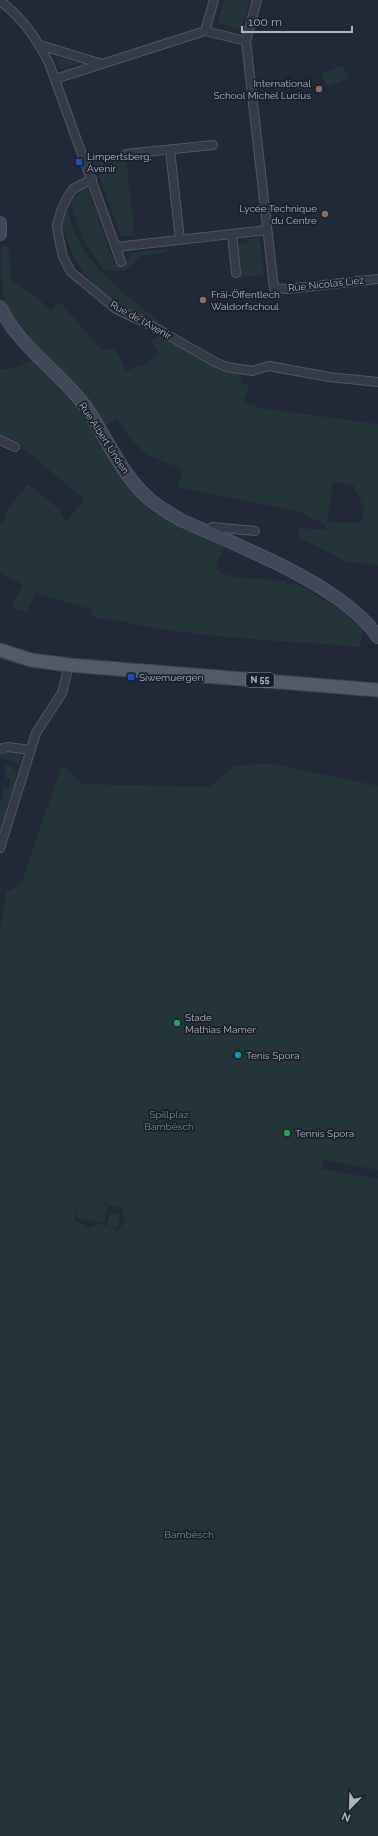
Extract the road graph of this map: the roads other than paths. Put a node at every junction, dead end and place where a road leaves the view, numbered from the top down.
1 (214, 0) edge
2 (257, 0) edge
3 (0, 1) edge
4 (205, 31) junction
5 (246, 41) junction
6 (40, 45) junction
7 (102, 64) junction
8 (55, 79) junction
9 (213, 145) dead end
10 (170, 150) junction
11 (126, 154) dead end
12 (92, 179) junction
13 (0, 223) edge
14 (267, 230) junction
15 (0, 234) edge
16 (232, 234) junction
17 (180, 240) junction
18 (116, 247) junction
19 (121, 262) dead end
20 (236, 273) dead end
21 (378, 279) edge
22 (0, 307) edge
23 (378, 382) edge
24 (0, 440) edge
25 (15, 447) dead end
26 (208, 532) junction
27 (255, 532) dead end
28 (378, 637) edge
29 (0, 650) edge
30 (69, 665) junction
31 (378, 690) edge
32 (0, 749) edge
33 (30, 750) junction
34 (0, 848) edge

1 - 4 street
2 - 5 street
3 - 6 street
4 - 5 street
4 - 7 street
5 - 14 street
6 - 7 street
6 - 8 street
7 - 8 street
8 - 12 street
9 - 10 street
10 - 11 street
10 - 17 street
12 - 18 street
12 - 23 street, Rue de l'Avenir
13 - 15 main road
14 - 16 street
14 - 21 street, Rue Nicolas Liez
16 - 17 street
16 - 20 street
17 - 18 street
18 - 19 street
22 - 26 main road, Rue Albert Unden
24 - 25 street
26 - 27 street
26 - 28 main road, Rue Albert Unden
29 - 30 main road, N 55
30 - 31 main road, N 55
30 - 33 street
32 - 33 street
33 - 34 street

